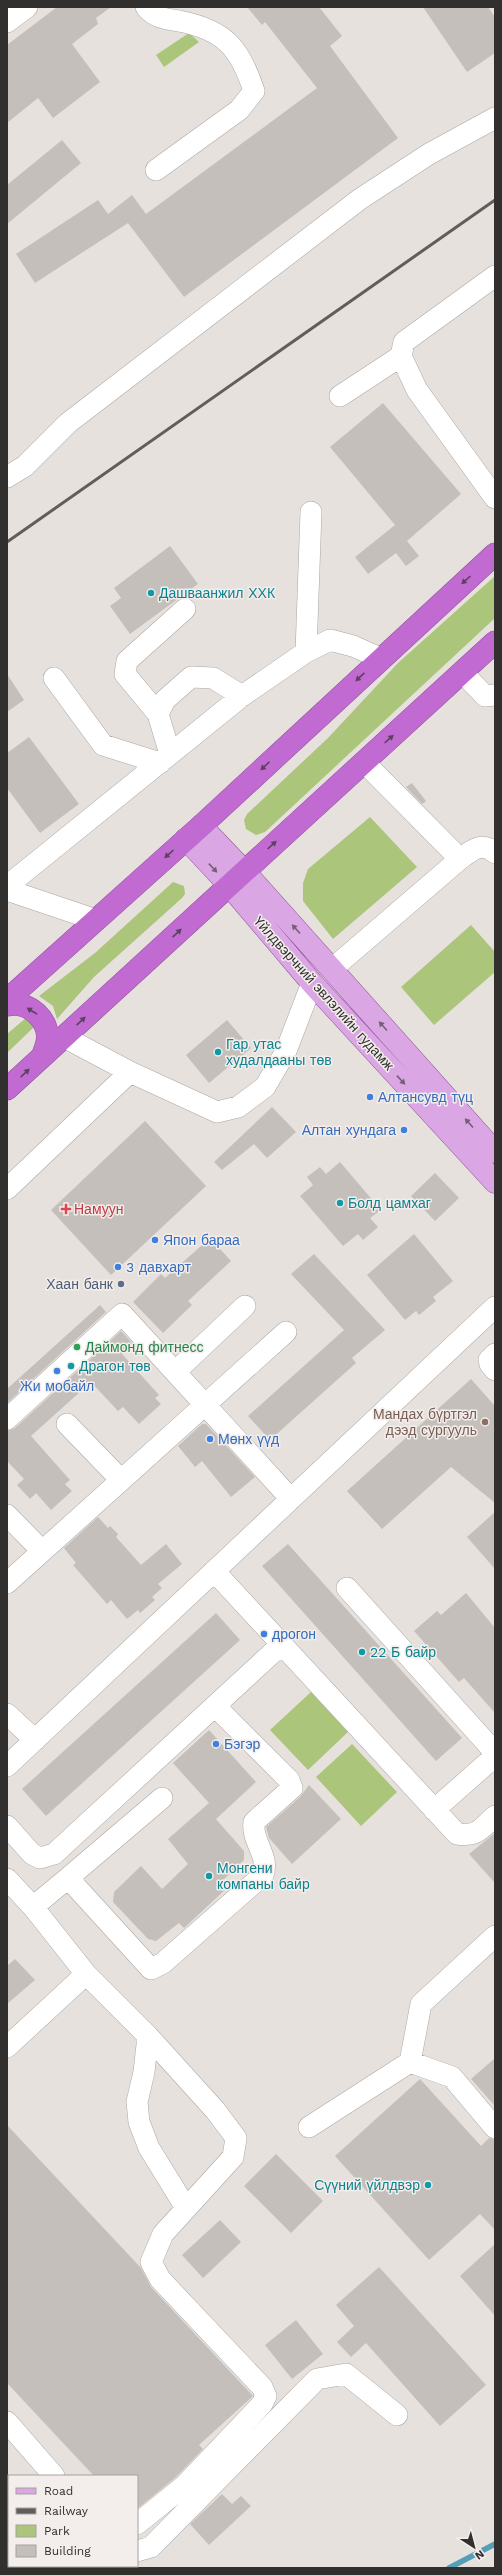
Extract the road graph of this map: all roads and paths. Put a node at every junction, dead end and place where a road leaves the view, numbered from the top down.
1 (27, 7) edge
2 (146, 7) edge
3 (7, 22) edge
4 (495, 118) edge
5 (156, 170) dead end
6 (495, 276) edge
7 (401, 356) junction
8 (340, 396) dead end
9 (7, 476) edge
10 (495, 498) edge
11 (311, 512) dead end
12 (495, 554) edge
13 (185, 609) dead end
14 (495, 642) edge
15 (306, 652) junction
16 (380, 658) junction
17 (462, 672) junction
18 (54, 678) dead end
19 (495, 695) edge
20 (242, 696) junction
21 (158, 714) junction
22 (165, 758) junction
23 (364, 762) junction
24 (193, 833) junction
25 (495, 853) edge
26 (460, 858) junction
27 (237, 878) junction
28 (7, 886) edge
29 (7, 890) edge
30 (96, 920) junction
31 (332, 969) junction
32 (312, 983) junction
33 (7, 1000) edge
34 (7, 1005) edge
35 (64, 1037) junction
36 (42, 1057) junction
37 (130, 1072) junction
38 (7, 1089) edge
39 (495, 1152) edge
40 (495, 1182) edge
41 (7, 1189) edge
42 (245, 1306) dead end
43 (495, 1307) edge
44 (286, 1332) dead end
45 (495, 1354) edge
46 (495, 1370) edge
47 (174, 1372) junction
48 (204, 1404) junction
49 (7, 1419) edge
50 (67, 1424) dead end
51 (121, 1480) junction
52 (291, 1499) junction
53 (7, 1515) edge
54 (42, 1551) junction
55 (214, 1571) junction
56 (7, 1583) edge
57 (347, 1588) dead end
58 (282, 1644) junction
59 (215, 1706) junction
60 (7, 1714) edge
61 (34, 1740) junction
62 (7, 1766) edge
63 (162, 1798) dead end
64 (434, 1810) junction
65 (495, 1816) edge
66 (7, 1826) edge
67 (68, 1878) junction
68 (7, 1879) edge
69 (33, 1908) junction
70 (495, 1936) edge
71 (86, 1974) junction
72 (148, 2036) junction
73 (7, 2047) edge
74 (410, 2062) junction
75 (309, 2127) dead end
76 (495, 2128) edge
77 (186, 2208) junction
78 (397, 2415) dead end
79 (7, 2422) edge
80 (53, 2475) edge
81 (138, 2523) edge
82 (138, 2551) edge

1 - 3 street
2 - 5 street
4 - 9 street
6 - 7 street
7 - 8 street
7 - 10 street
11 - 15 street
12 -> 16 highway
13 - 21 street
14 - 17 highway
15 - 16 street
15 - 20 street
16 -> 24 highway
17 - 19 street
23 -> 17 highway
18 - 22 street
20 - 21 street
20 - 22 street
21 - 22 street
22 - 28 street
23 - 26 street
27 -> 23 highway
24 - 27 main road, Үйлдвэрчний эвлэлийн гудамж
24 -> 30 highway
25 - 26 street
26 - 31 street
31 -> 27 main road, Үйлдвэрчний эвлэлийн гудамж
27 - 32 main road, Үйлдвэрчний эвлэлийн гудамж
35 -> 27 highway
29 - 30 street
30 - 33 highway
39 -> 31 main road, Үйлдвэрчний эвлэлийн гудамж
32 - 37 street
32 -> 40 main road, Үйлдвэрчний эвлэлийн гудамж
36 -> 34 highway
35 - 36 highway
35 - 37 street
38 -> 36 highway
37 - 41 street
42 - 47 street
43 - 52 street
44 - 48 street
45 - 46 street
47 - 48 street
47 - 49 street
48 - 51 street
48 - 52 street
50 - 51 street
51 - 54 street
52 - 55 street
53 - 54 street
54 - 56 street
55 - 58 street
55 - 61 street
57 - 64 street
58 - 59 street
58 - 64 street
59 - 66 street
59 - 67 street
60 - 61 street
61 - 62 street
63 - 67 street
64 - 65 street
67 - 69 street
68 - 69 street
69 - 71 street
70 - 74 street
71 - 72 street
71 - 73 street
72 - 77 street
72 - 77 street
74 - 75 street
74 - 76 street
77 - 81 street
78 - 82 street
79 - 80 street

